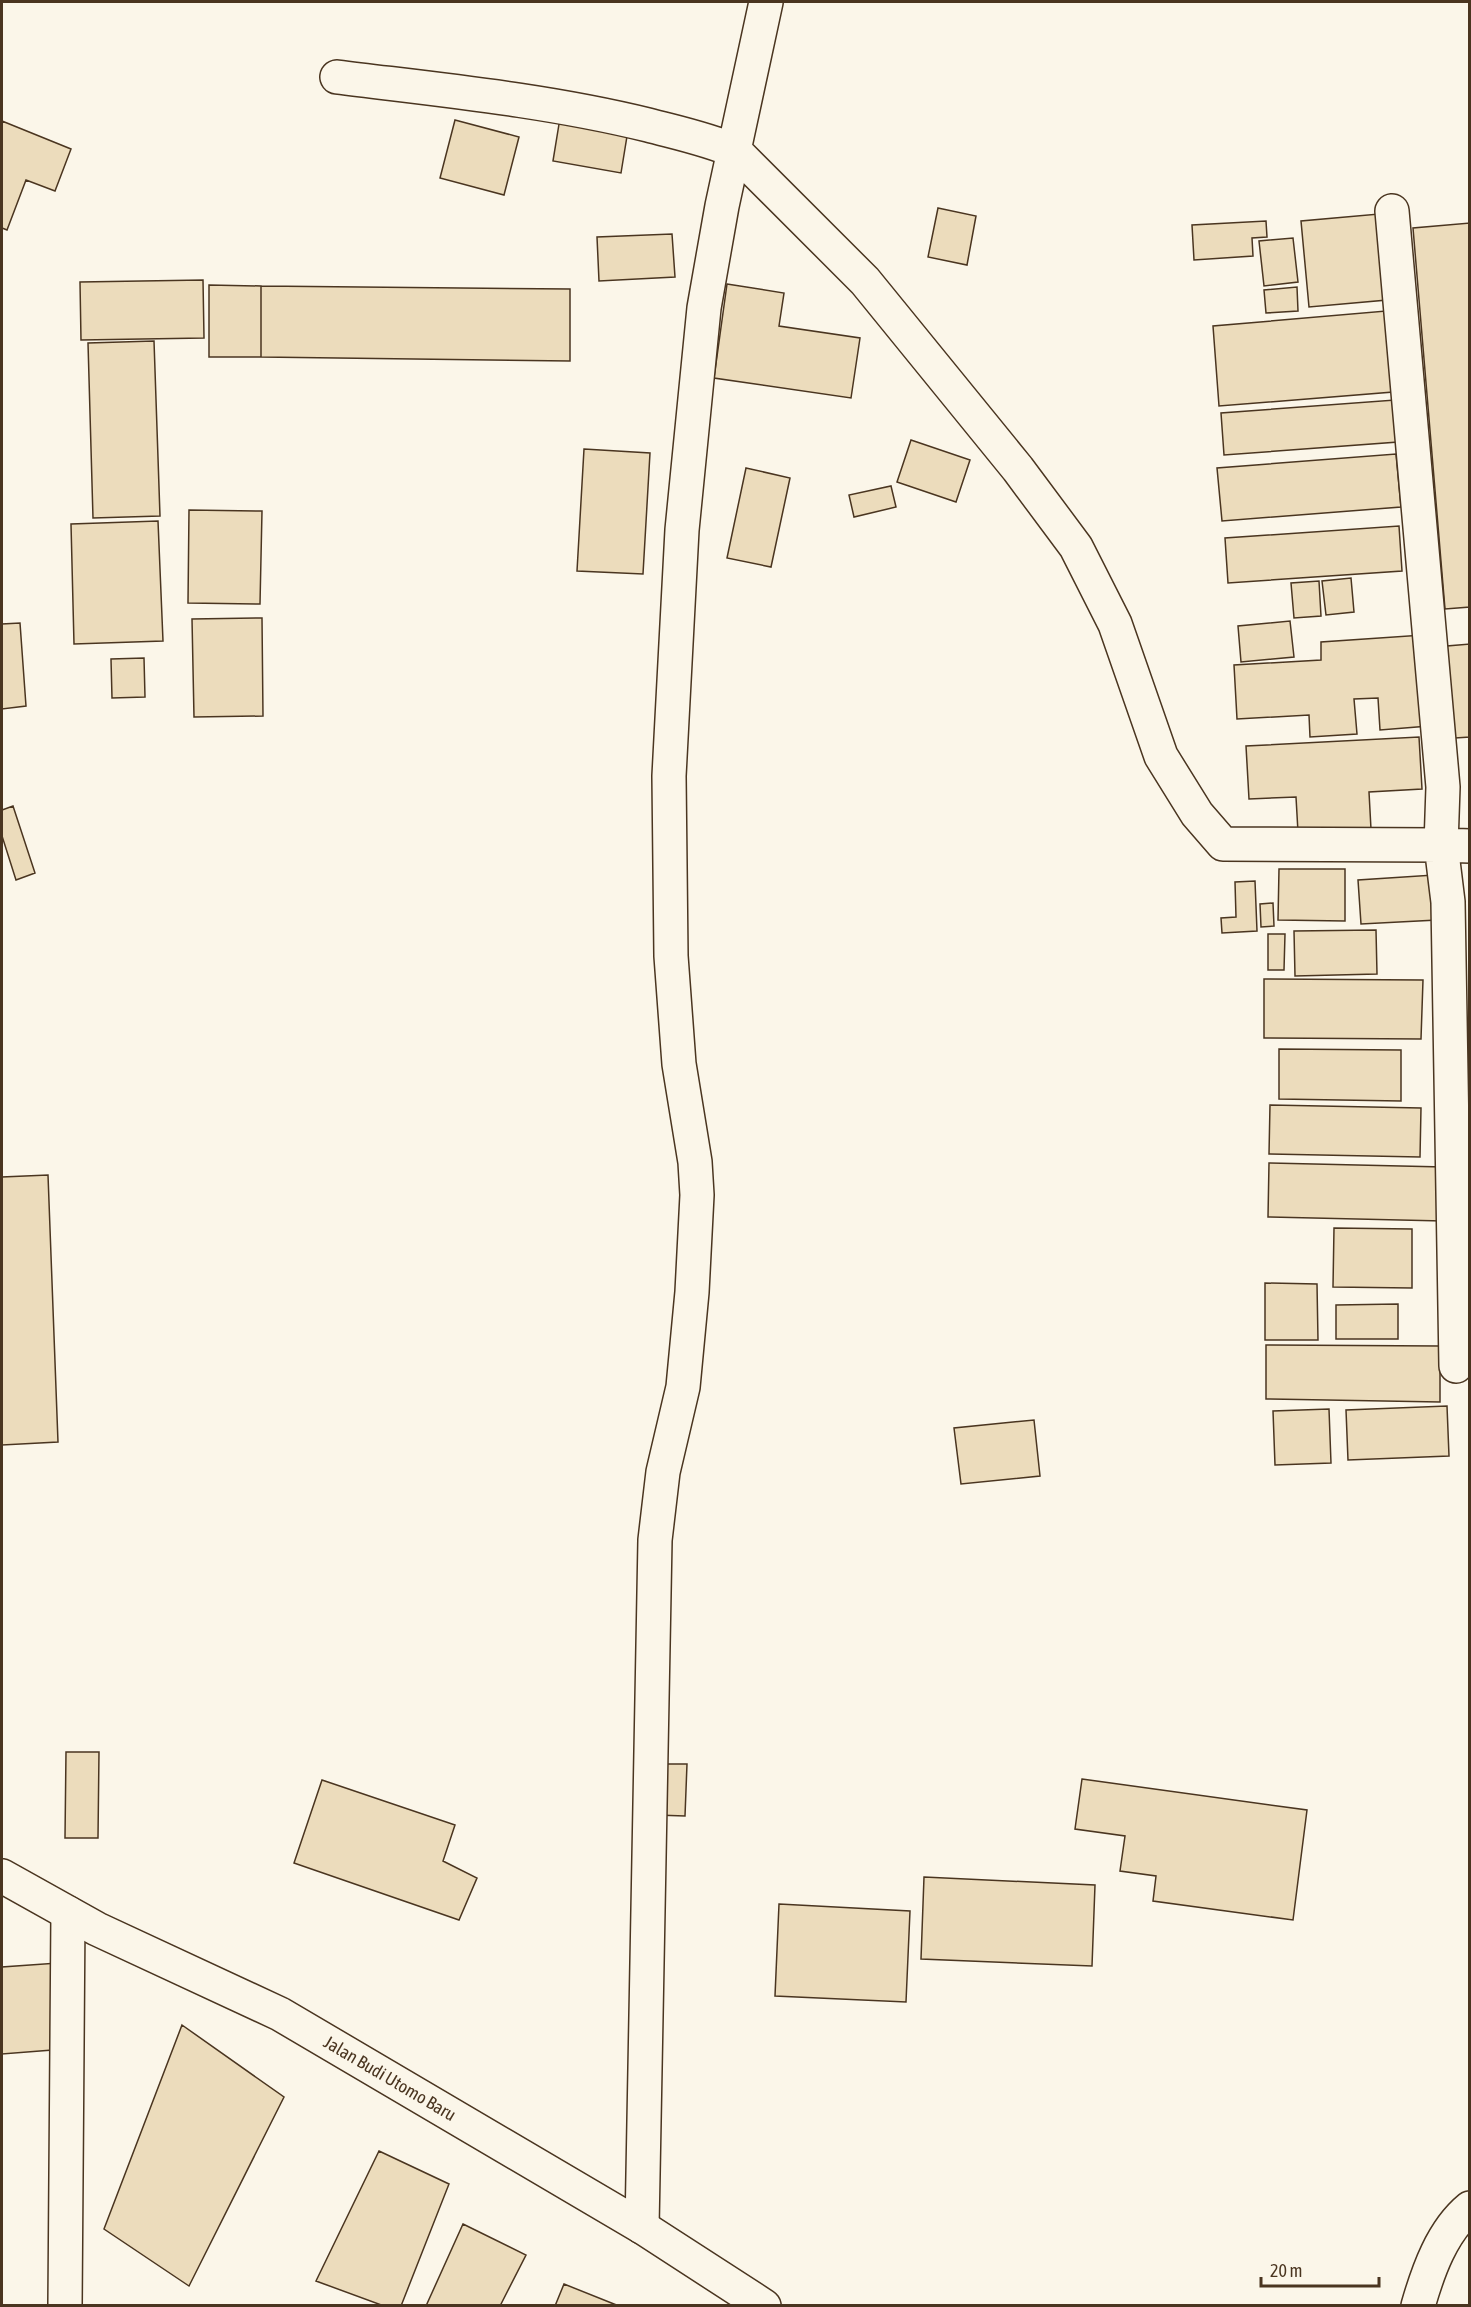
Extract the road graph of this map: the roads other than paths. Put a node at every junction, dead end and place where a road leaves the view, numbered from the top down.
1 (765, 2) edge
2 (337, 77) dead end
3 (735, 151) junction
4 (1392, 211) dead end
5 (1456, 846) edge
6 (1455, 1366) dead end
7 (2, 1876) edge
8 (68, 1913) junction
9 (1470, 2208) edge
10 (642, 2227) junction
11 (65, 2306) edge
12 (764, 2306) edge
13 (1418, 2306) edge

1 - 3 street
2 - 3 street
3 - 5 street
3 - 10 street
4 - 5 street
5 - 6 street
7 - 8 street, Jalan Budi Utomo Baru
8 - 10 street, Jalan Budi Utomo Baru
8 - 11 street
9 - 13 street
10 - 12 street, Jalan Budi Utomo Baru

